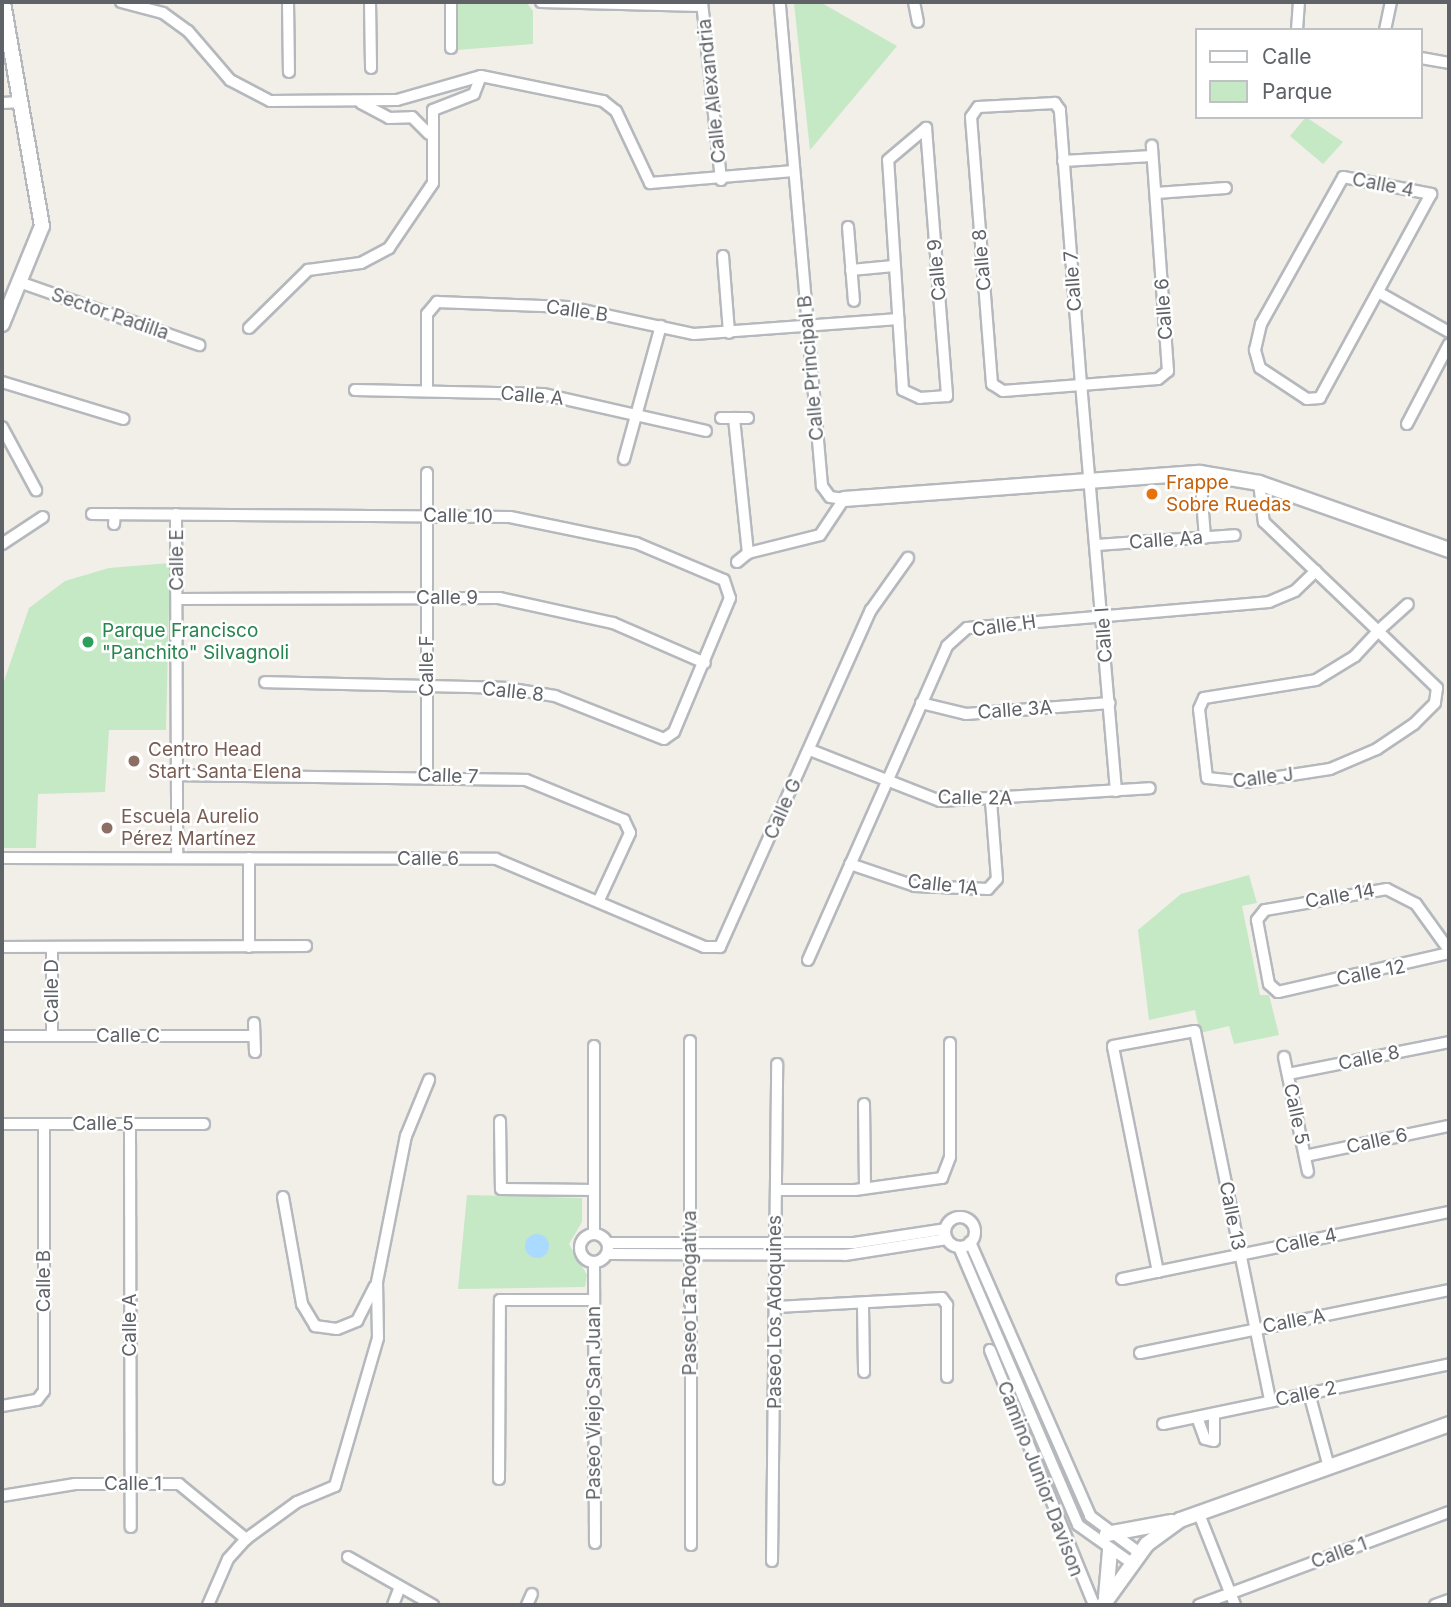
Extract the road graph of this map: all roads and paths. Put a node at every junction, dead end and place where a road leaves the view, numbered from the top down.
1 (3, 2) edge
2 (121, 2) edge
3 (288, 2) edge
4 (370, 2) edge
5 (451, 2) edge
6 (541, 2) edge
7 (780, 2) edge
8 (914, 2) edge
9 (1299, 2) edge
10 (1391, 2) edge
11 (617, 3) edge
12 (702, 4) edge
13 (918, 22) dead end
14 (1297, 28) edge
15 (1385, 28) edge
16 (451, 48) dead end
17 (1423, 58) edge
18 (1449, 63) edge
19 (371, 68) dead end
20 (289, 72) dead end
21 (481, 76) junction
22 (22, 102) junction
23 (2, 103) edge
24 (361, 103) junction
25 (1037, 104) joint
26 (429, 134) junction
27 (1063, 161) junction
28 (793, 171) junction
29 (721, 180) junction
30 (1226, 188) dead end
31 (1156, 193) junction
32 (848, 228) dead end
33 (723, 256) dead end
34 (894, 266) junction
35 (851, 270) junction
36 (22, 283) junction
37 (1378, 292) junction
38 (8, 299) edge
39 (854, 301) dead end
40 (898, 319) junction
41 (2, 324) edge
42 (661, 326) junction
43 (808, 327) junction
44 (249, 328) dead end
45 (1449, 332) edge
46 (729, 333) junction
47 (1449, 344) edge
48 (199, 345) dead end
49 (2, 382) edge
50 (1081, 385) junction
51 (355, 390) dead end
52 (427, 390) junction
53 (637, 412) junction
54 (721, 418) dead end
55 (734, 418) junction
56 (748, 418) dead end
57 (124, 419) dead end
58 (1407, 424) dead end
59 (2, 427) edge
60 (706, 430) dead end
61 (624, 459) dead end
62 (426, 473) dead end
63 (1200, 473) junction
64 (1090, 480) junction
65 (1259, 483) junction
66 (36, 490) dead end
67 (844, 499) junction
68 (92, 514) dead end
69 (176, 514) junction
70 (427, 515) junction
71 (43, 517) dead end
72 (1235, 536) dead end
73 (1205, 538) junction
74 (2, 544) edge
75 (1097, 545) junction
76 (1449, 551) edge
77 (748, 553) junction
78 (908, 558) dead end
79 (737, 562) dead end
80 (1316, 571) junction
81 (427, 598) junction
82 (177, 599) junction
83 (1408, 604) dead end
84 (1103, 615) junction
85 (1378, 631) junction
86 (705, 663) junction
87 (265, 682) dead end
88 (426, 687) junction
89 (921, 703) junction
90 (1110, 703) junction
91 (810, 750) junction
92 (427, 774) junction
93 (177, 775) junction
94 (886, 783) junction
95 (1150, 788) dead end
96 (1116, 791) junction
97 (991, 801) junction
98 (2, 858) edge
99 (177, 858) junction
100 (248, 858) junction
101 (850, 864) junction
102 (599, 900) junction
103 (306, 946) dead end
104 (2, 947) edge
105 (52, 947) junction
106 (249, 947) junction
107 (1449, 952) edge
108 (808, 960) dead end
109 (1292, 989) joint
110 (254, 1023) dead end
111 (2, 1035) edge
112 (52, 1035) junction
113 (254, 1036) junction
114 (690, 1041) dead end
115 (1449, 1042) edge
116 (950, 1043) dead end
117 (594, 1046) dead end
118 (255, 1052) dead end
119 (1284, 1057) dead end
120 (777, 1064) dead end
121 (1288, 1074) junction
122 (429, 1080) dead end
123 (864, 1104) dead end
124 (500, 1121) dead end
125 (2, 1124) edge
126 (44, 1124) junction
127 (130, 1124) junction
128 (204, 1124) dead end
129 (1449, 1126) edge
130 (1305, 1156) junction
131 (1308, 1172) dead end
132 (865, 1188) junction
133 (776, 1189) junction
134 (594, 1190) junction
135 (283, 1197) dead end
136 (1449, 1212) edge
137 (594, 1234) junction
138 (946, 1234) junction
139 (690, 1242) junction
140 (970, 1242) junction
141 (958, 1247) junction
142 (608, 1248) junction
143 (777, 1249) junction
144 (689, 1254) junction
145 (1240, 1255) junction
146 (594, 1262) junction
147 (1158, 1272) junction
148 (1122, 1279) dead end
149 (377, 1282) junction
150 (1449, 1290) edge
151 (594, 1300) junction
152 (863, 1306) junction
153 (777, 1307) junction
154 (1255, 1329) junction
155 (990, 1350) dead end
156 (1140, 1353) dead end
157 (1449, 1364) edge
158 (864, 1372) dead end
159 (947, 1377) dead end
160 (1310, 1393) junction
161 (1270, 1402) junction
162 (2, 1406) edge
163 (1214, 1414) junction
164 (1197, 1417) junction
165 (1163, 1424) dead end
166 (1449, 1424) edge
167 (1329, 1467) junction
168 (499, 1479) dead end
169 (130, 1482) junction
170 (2, 1496) edge
171 (1449, 1512) edge
172 (1199, 1514) junction
173 (1180, 1520) junction
174 (131, 1527) dead end
175 (1107, 1534) junction
176 (246, 1539) junction
177 (595, 1543) dead end
178 (691, 1545) dead end
179 (1110, 1550) junction
180 (348, 1557) dead end
181 (1137, 1559) junction
182 (772, 1561) dead end
183 (398, 1589) junction
184 (532, 1594) dead end
185 (1229, 1594) junction
186 (1449, 1600) edge
187 (208, 1605) edge
188 (393, 1605) edge
189 (433, 1605) edge
190 (527, 1605) edge
191 (1100, 1605) edge
192 (1199, 1605) edge
193 (1235, 1605) edge
194 (1435, 1605) edge

1 - 22 street
2 - 24 street
3 - 20 street
4 - 19 street
5 - 16 street
6 - 11 street
7 - 28 street, Calle Principal B
8 - 13 street
9 - 14 street
10 - 15 street
11 - 12 street
12 - 29 street, Calle Alexandria
17 - 18 street
21 - 24 street
21 - 26 street
21 - 29 street
22 - 23 street
22 - 36 street
24 - 26 street
25 - 27 street, Calle 7
25 - 50 street, Calle 8
26 - 44 street
27 - 31 street, Calle 6
27 - 50 street, Calle 7
28 - 29 street
28 - 43 street, Calle Principal B
30 - 31 street
31 - 50 street, Calle 6
32 - 35 street
33 - 46 street
34 - 35 street
34 - 40 street, Calle 9
34 - 40 street, Calle 9
35 - 39 street
36 - 38 street
36 - 48 street, Sector Padilla
37 - 37 street, Calle 4
37 - 45 street
38 - 41 street
40 - 43 street
42 - 46 street, Calle B
42 - 52 street, Calle B
42 - 53 street
43 - 46 street, Calle B
43 - 67 street, Calle Principal B
47 - 58 street
49 - 57 street
50 - 64 street, Calle 7
51 - 52 street, Calle A
52 - 53 street, Calle A
53 - 60 street, Calle A
53 - 61 street
54 - 55 street
55 - 56 street
55 - 77 street
59 - 66 street
62 - 70 street, Calle F
63 - 64 street
63 - 65 street
63 - 73 street
64 - 67 street
64 - 75 street, Calle I
65 - 76 street
65 - 80 street, Calle J
67 - 77 street
68 - 69 street, Calle 10
69 - 70 street, Calle 10
69 - 82 street, Calle E
70 - 81 street, Calle F
70 - 86 street, Calle 10
71 - 74 street
72 - 73 street, Calle Aa
73 - 75 street, Calle Aa
75 - 84 street, Calle I
77 - 79 street
78 - 91 street, Calle G
80 - 84 street, Calle H
80 - 85 street, Calle J
81 - 82 street, Calle 9
81 - 86 street, Calle 9
81 - 88 street, Calle F
82 - 93 street, Calle E
83 - 85 street, Calle J
84 - 89 street, Calle H
84 - 90 street, Calle I
85 - 85 street, Calle J
86 - 88 street, Calle 8
87 - 88 street, Calle 8
88 - 92 street, Calle F
89 - 90 street, Calle 3A
89 - 94 street, Calle H
90 - 96 street, Calle I
91 - 94 street, Calle 2A
91 - 102 street, Calle G
92 - 93 street, Calle 7
92 - 102 street, Calle 7
93 - 99 street, Calle E
94 - 97 street, Calle 2A
94 - 101 street, Calle H
95 - 96 street, Calle 2A
96 - 97 street, Calle 2A
97 - 101 street, Calle 1A
98 - 99 street, Calle 6
99 - 100 street, Calle 6
100 - 102 street, Calle 6
100 - 106 street
101 - 108 street, Calle H
103 - 106 street
104 - 105 street
105 - 106 street
105 - 112 street, Calle D
107 - 109 street, Calle 12
107 - 109 street, Calle 14
110 - 113 street
111 - 112 street, Calle C
112 - 113 street, Calle C
113 - 118 street
114 - 139 street, Paseo La Rogativa
115 - 121 street, Calle 8
116 - 132 street
117 - 134 street, Paseo Viejo San Juan
119 - 121 street, Calle 5
120 - 133 street, Paseo Los Adoquines
121 - 130 street, Calle 5
122 - 149 street
123 - 132 street
124 - 134 street
125 - 126 street, Calle 5
126 - 127 street, Calle 5
126 - 162 street, Calle B
127 - 128 street, Calle 5
127 - 169 street, Calle A
129 - 130 street, Calle 6
130 - 131 street, Calle 5
132 - 133 street
133 - 143 street, Paseo Los Adoquines
134 - 137 street, Paseo Viejo San Juan
135 - 149 street
136 - 145 street, Calle 4
137 - 142 street
137 - 146 street, Paseo Viejo San Juan
138 - 140 street
138 - 141 street
138 - 143 street
139 - 142 street
139 - 143 street
139 - 144 street, Paseo La Rogativa
140 - 141 street
140 - 175 street
141 - 179 street
142 - 144 street
142 - 146 street
143 - 144 street
143 - 153 street, Paseo Los Adoquines
144 - 178 street, Paseo La Rogativa
145 - 147 street, Calle 4
145 - 147 street, Calle 13
145 - 154 street, Calle 13
146 - 151 street, Paseo Viejo San Juan
147 - 148 street, Calle 4
149 - 176 street
150 - 154 street, Calle A
151 - 168 street
151 - 177 street, Paseo Viejo San Juan
152 - 153 street
152 - 158 street
152 - 159 street
153 - 182 street, Paseo Los Adoquines
154 - 156 street, Calle A
154 - 161 street, Calle 13
155 - 191 street, Camino Junior Davison
157 - 160 street, Calle 2
160 - 161 street, Calle 2
160 - 167 street
161 - 163 street, Calle 2
163 - 164 street, Calle 2
163 - 164 street
164 - 165 street, Calle 2
166 - 167 street
167 - 172 street
169 - 170 street, Calle 1
169 - 174 street, Calle A
169 - 176 street, Calle 1
171 - 185 street, Calle 1
172 - 173 street
172 - 185 street
173 - 175 street
173 - 181 street
175 - 181 street
176 - 187 street
179 - 181 street
179 - 191 street
180 - 183 street
181 - 191 street
183 - 188 street
183 - 189 street
184 - 190 street
185 - 192 street, Calle 1
185 - 193 street
186 - 194 street

